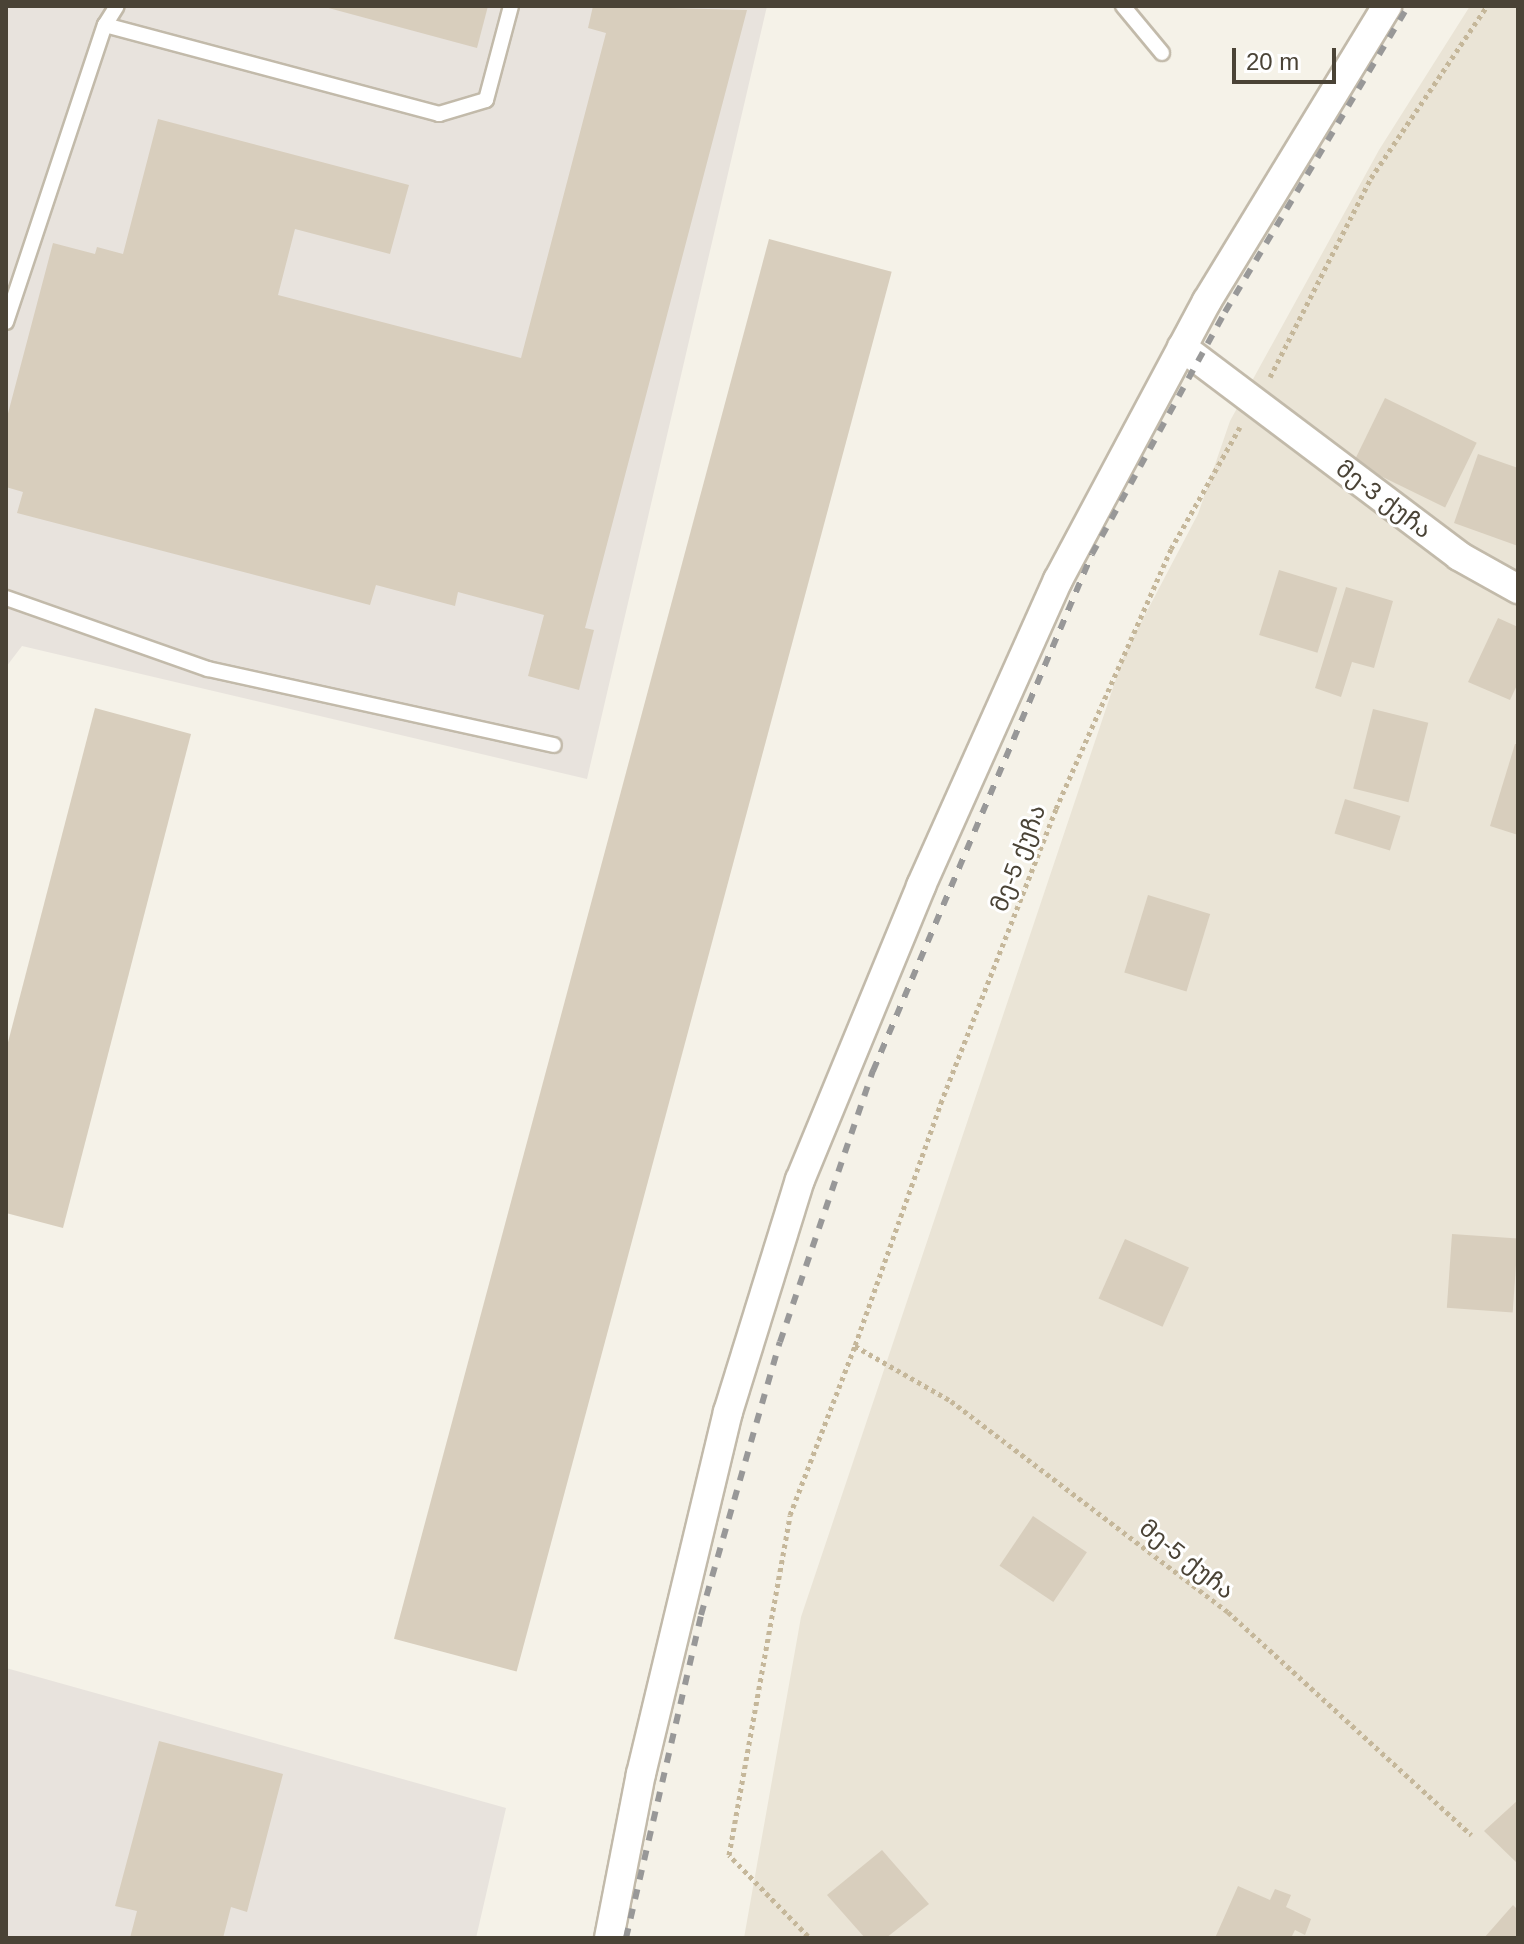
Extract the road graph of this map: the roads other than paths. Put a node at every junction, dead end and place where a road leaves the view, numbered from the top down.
1 (117, 6) edge
2 (511, 6) edge
3 (1123, 6) edge
4 (1387, 6) edge
5 (105, 25) junction
6 (1162, 53) dead end
7 (6, 322) edge
8 (1182, 347) junction
9 (1518, 589) edge
10 (6, 598) edge
11 (554, 745) dead end
12 (609, 1938) edge

1 - 5 lane
2 - 5 lane
3 - 6 lane
4 - 8 street
5 - 7 lane
8 - 9 street, მე-3 ქუჩა
8 - 12 street
10 - 11 lane

